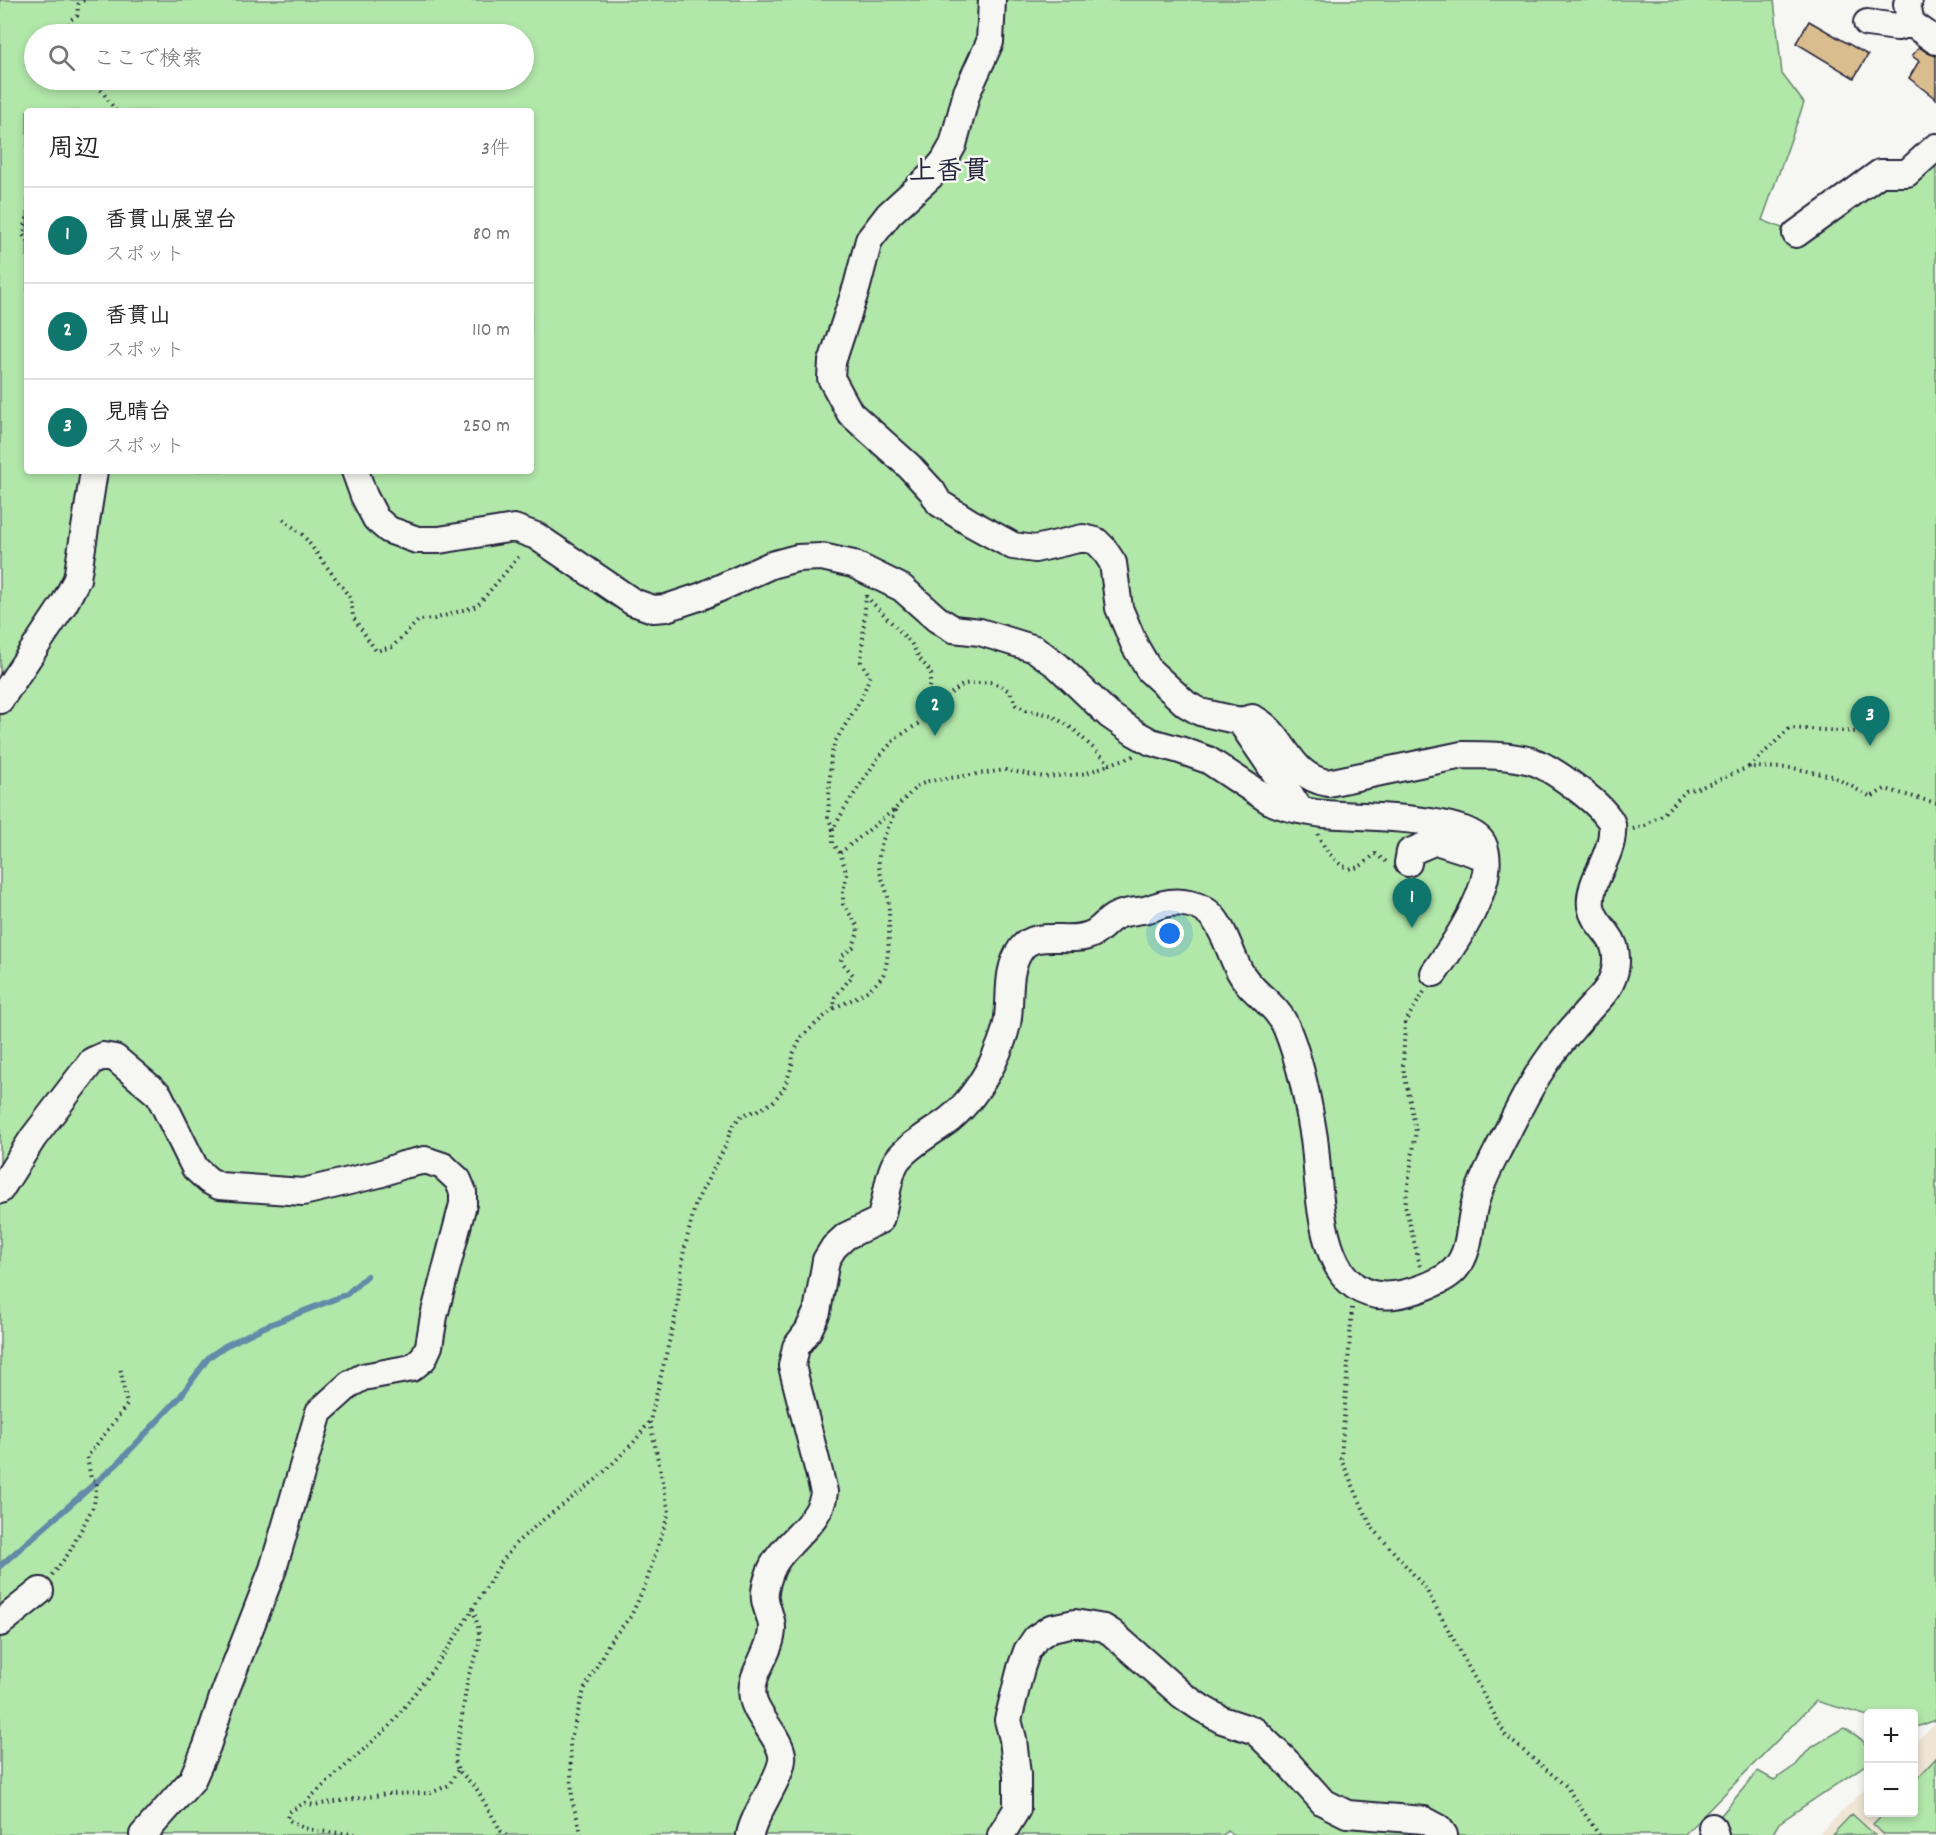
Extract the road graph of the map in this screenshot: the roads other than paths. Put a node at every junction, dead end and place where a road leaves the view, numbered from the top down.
1 (992, 0) edge
2 (1910, 11) edge
3 (1867, 23) dead end
4 (1936, 41) edge
5 (1936, 147) edge
6 (1796, 234) dead end
7 (94, 474) edge
8 (356, 474) edge
9 (0, 700) edge
10 (1240, 722) junction
11 (1311, 811) junction
12 (1486, 857) junction
13 (1398, 863) road end
14 (1434, 974) road end
15 (0, 1190) edge
16 (40, 1591) road end
17 (0, 1623) edge
18 (143, 1835) edge
19 (750, 1835) edge
20 (1001, 1835) edge
21 (1444, 1835) edge

1 - 10 street
2 - 3 street
2 - 4 street
5 - 6 street
7 - 9 street
8 - 11 street
10 - 11 street
10 - 19 street
11 - 12 street
12 - 13 street
12 - 14 street
15 - 18 street
16 - 17 street
20 - 21 street

